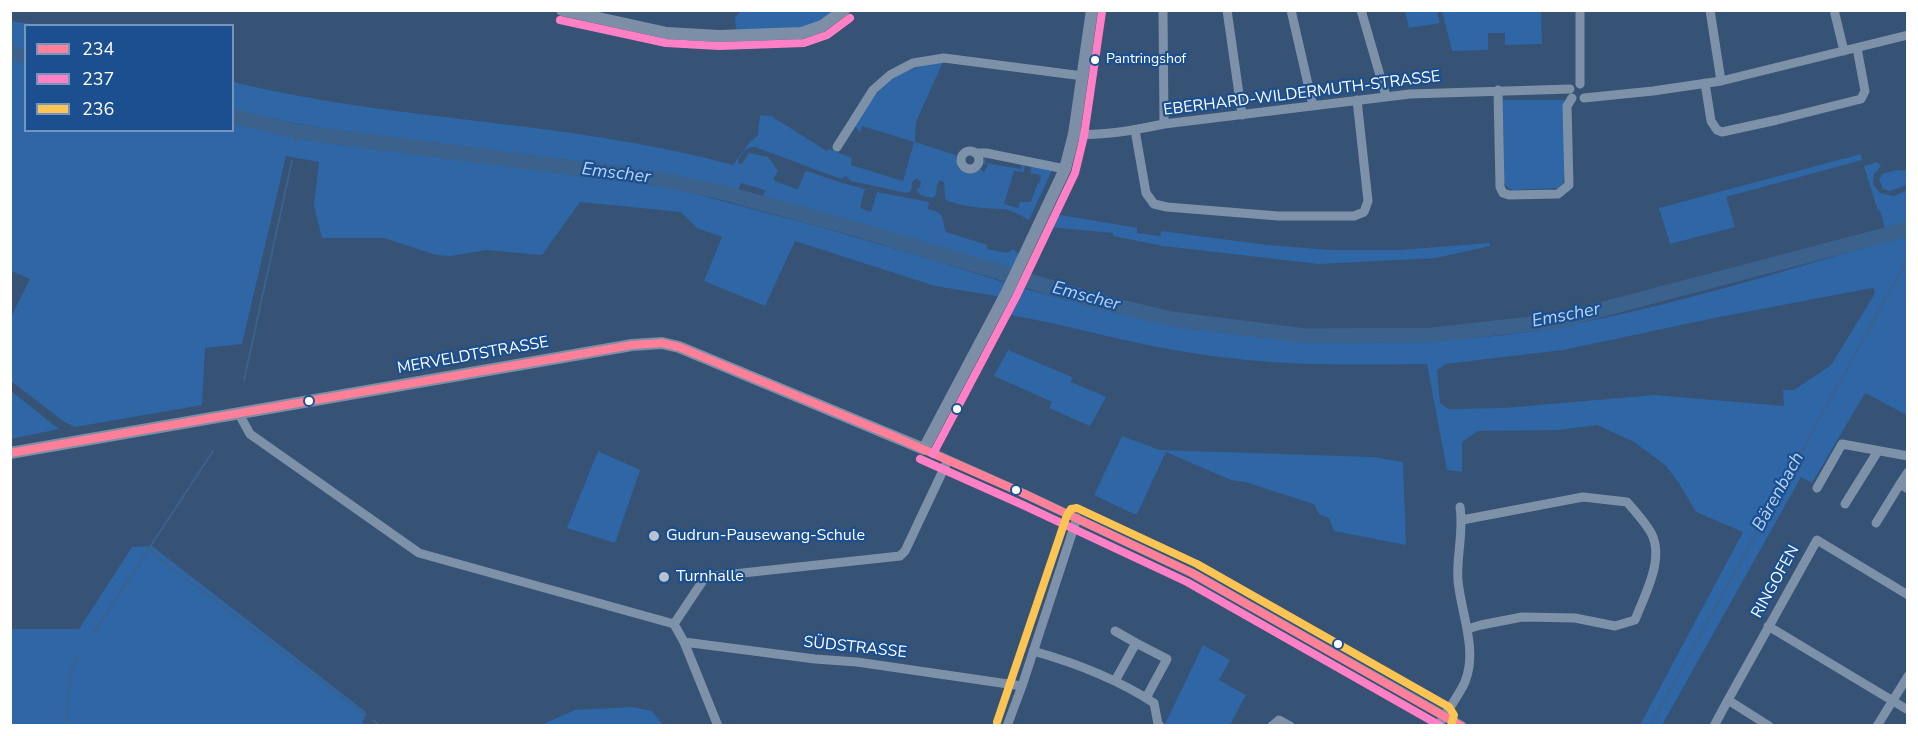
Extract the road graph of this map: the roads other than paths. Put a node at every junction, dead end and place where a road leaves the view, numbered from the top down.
1 (562, 10) edge
2 (844, 10) edge
3 (1092, 10) edge
4 (1163, 10) edge
5 (1227, 10) edge
6 (1291, 10) edge
7 (1361, 10) edge
8 (1580, 10) edge
9 (1710, 10) edge
10 (1834, 10) edge
11 (1908, 36) edge
12 (1857, 48) junction
13 (1844, 51) junction
14 (1083, 76) junction
15 (1721, 81) junction
16 (1705, 83) junction
17 (1580, 84) junction
18 (1498, 90) junction
19 (1571, 93) junction
20 (1386, 96) junction
21 (1584, 98) junction
22 (1357, 100) junction
23 (1313, 106) junction
24 (1242, 115) junction
25 (1164, 124) junction
26 (1135, 130) junction
27 (1074, 134) junction
28 (837, 147) dead end
29 (975, 153) dead end
30 (1065, 169) junction
31 (239, 414) junction
32 (924, 449) junction
33 (1878, 451) junction
34 (10, 453) edge
35 (1908, 456) edge
36 (948, 460) junction
37 (1908, 472) edge
38 (1904, 487) edge
39 (1817, 488) dead end
40 (1845, 504) dead end
41 (1460, 507) dead end
42 (1077, 518) junction
43 (1462, 520) junction
44 (1876, 523) dead end
45 (1908, 595) edge
46 (674, 624) junction
47 (1768, 626) junction
48 (1467, 629) junction
49 (1115, 631) dead end
50 (684, 642) junction
51 (1136, 643) junction
52 (1033, 651) junction
53 (1908, 676) edge
54 (1115, 681) junction
55 (1022, 686) junction
56 (1146, 698) junction
57 (1728, 700) junction
58 (1892, 701) junction
59 (1908, 710) edge
60 (1444, 716) junction
61 (718, 726) edge
62 (1007, 726) edge
63 (1160, 726) edge
64 (1272, 726) edge
65 (1290, 726) edge
66 (1438, 726) edge
67 (1462, 726) edge
68 (1714, 726) edge
69 (1769, 726) edge
70 (1877, 726) edge

1 - 2 main road
3 - 14 main road
4 - 25 street
5 - 24 street
6 - 23 street
7 - 20 street
8 - 17 street
9 - 15 street
10 - 13 street
11 - 12 street
12 - 13 street
12 - 16 street
13 - 15 street
14 - 27 main road
14 - 28 street
15 - 16 street
16 - 21 street
17 - 19 street
17 - 21 street
18 - 19 street, EBERHARD-WILDERMUTH-STRASSE
18 - 19 street
18 - 20 street, EBERHARD-WILDERMUTH-STRASSE
19 - 21 street
20 - 22 street, EBERHARD-WILDERMUTH-STRASSE
22 - 23 street, EBERHARD-WILDERMUTH-STRASSE
22 - 26 street
23 - 24 street, EBERHARD-WILDERMUTH-STRASSE
24 - 25 street, EBERHARD-WILDERMUTH-STRASSE
25 - 26 street, EBERHARD-WILDERMUTH-STRASSE
26 - 27 street, EBERHARD-WILDERMUTH-STRASSE
27 - 30 main road
29 - 30 street
30 - 32 main road
31 - 32 main road, MERVELDTSTRASSE
31 - 34 main road, MERVELDTSTRASSE
31 - 46 street
32 - 36 street
33 - 35 street
33 - 39 street
33 - 40 street
36 - 42 street
36 - 46 street
37 - 38 street
38 - 44 street
41 - 43 street
42 - 52 street
42 - 60 street
43 - 48 street
43 - 48 street
45 - 47 street, RINGOFEN
46 - 50 street
47 - 57 street, RINGOFEN
47 - 58 street
48 - 60 street
49 - 51 street
50 - 55 street, SÜDSTRASSE
50 - 61 street
51 - 54 street
51 - 56 street
52 - 54 street
52 - 55 street
53 - 58 street
54 - 56 street
55 - 62 street
56 - 63 street
57 - 68 street, RINGOFEN
57 - 69 street
58 - 59 street
58 - 70 street
60 - 66 street
60 - 67 street
64 - 65 street

